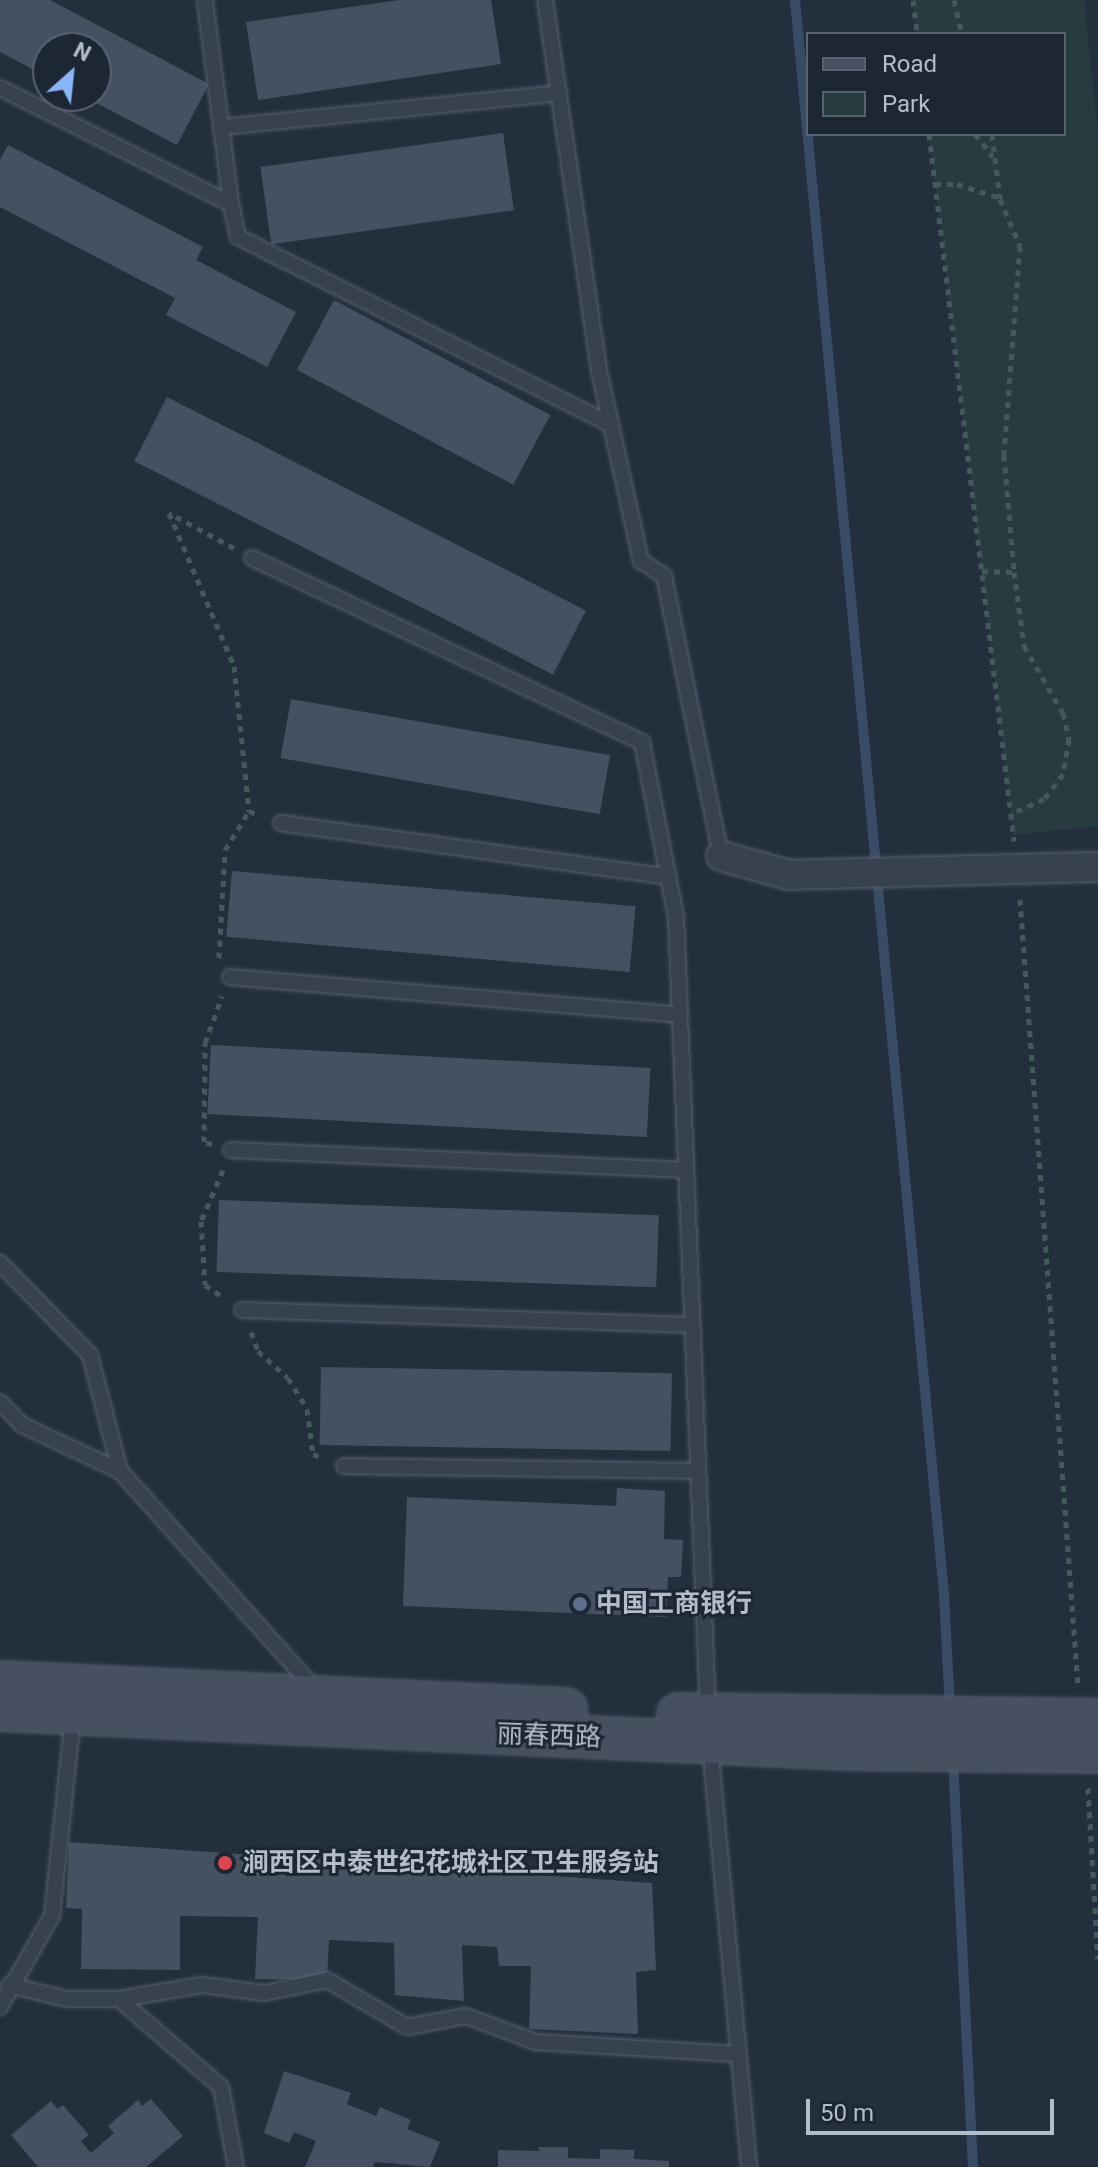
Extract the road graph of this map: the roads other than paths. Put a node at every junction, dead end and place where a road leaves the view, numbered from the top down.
1 (205, 0) edge
2 (545, 0) edge
3 (0, 88) edge
4 (559, 93) junction
5 (221, 127) junction
6 (231, 204) junction
7 (611, 425) junction
8 (252, 558) road end
9 (281, 823) road end
10 (721, 856) joint
11 (1098, 867) edge
12 (668, 877) junction
13 (230, 977) dead end
14 (679, 1015) junction
15 (231, 1150) dead end
16 (686, 1170) junction
17 (0, 1263) edge
18 (242, 1310) dead end
19 (692, 1325) junction
20 (0, 1402) edge
21 (344, 1466) dead end
22 (120, 1471) junction
23 (698, 1471) junction
24 (0, 1682) edge
25 (323, 1697) junction
26 (74, 1700) junction
27 (0, 1710) edge
28 (709, 1729) junction
29 (1083, 1735) edge
30 (9, 1985) junction
31 (119, 1999) junction
32 (0, 2007) edge
33 (738, 2054) junction
34 (236, 2167) edge
35 (749, 2167) edge

1 - 5 lane
2 - 4 lane
3 - 6 lane
4 - 5 lane
4 - 7 lane
5 - 6 lane
6 - 7 lane
7 - 10 lane
8 - 12 lane
9 - 12 lane
10 - 11 street
12 - 14 lane
13 - 14 lane
14 - 16 lane
15 - 16 lane
16 - 19 lane
17 - 22 lane
18 - 19 lane
19 - 23 lane
20 - 22 lane
21 - 23 lane
22 - 25 lane
23 - 28 lane
24 - 26 main road, 丽春西路
25 - 26 main road, 丽春西路
25 - 28 main road, 丽春西路
26 - 27 main road, 丽春西路
26 - 28 main road, 丽春西路
26 - 30 lane
28 - 29 main road, 丽春西路
28 - 33 lane
30 - 31 lane
30 - 32 lane
31 - 33 lane
31 - 34 lane
33 - 35 lane

